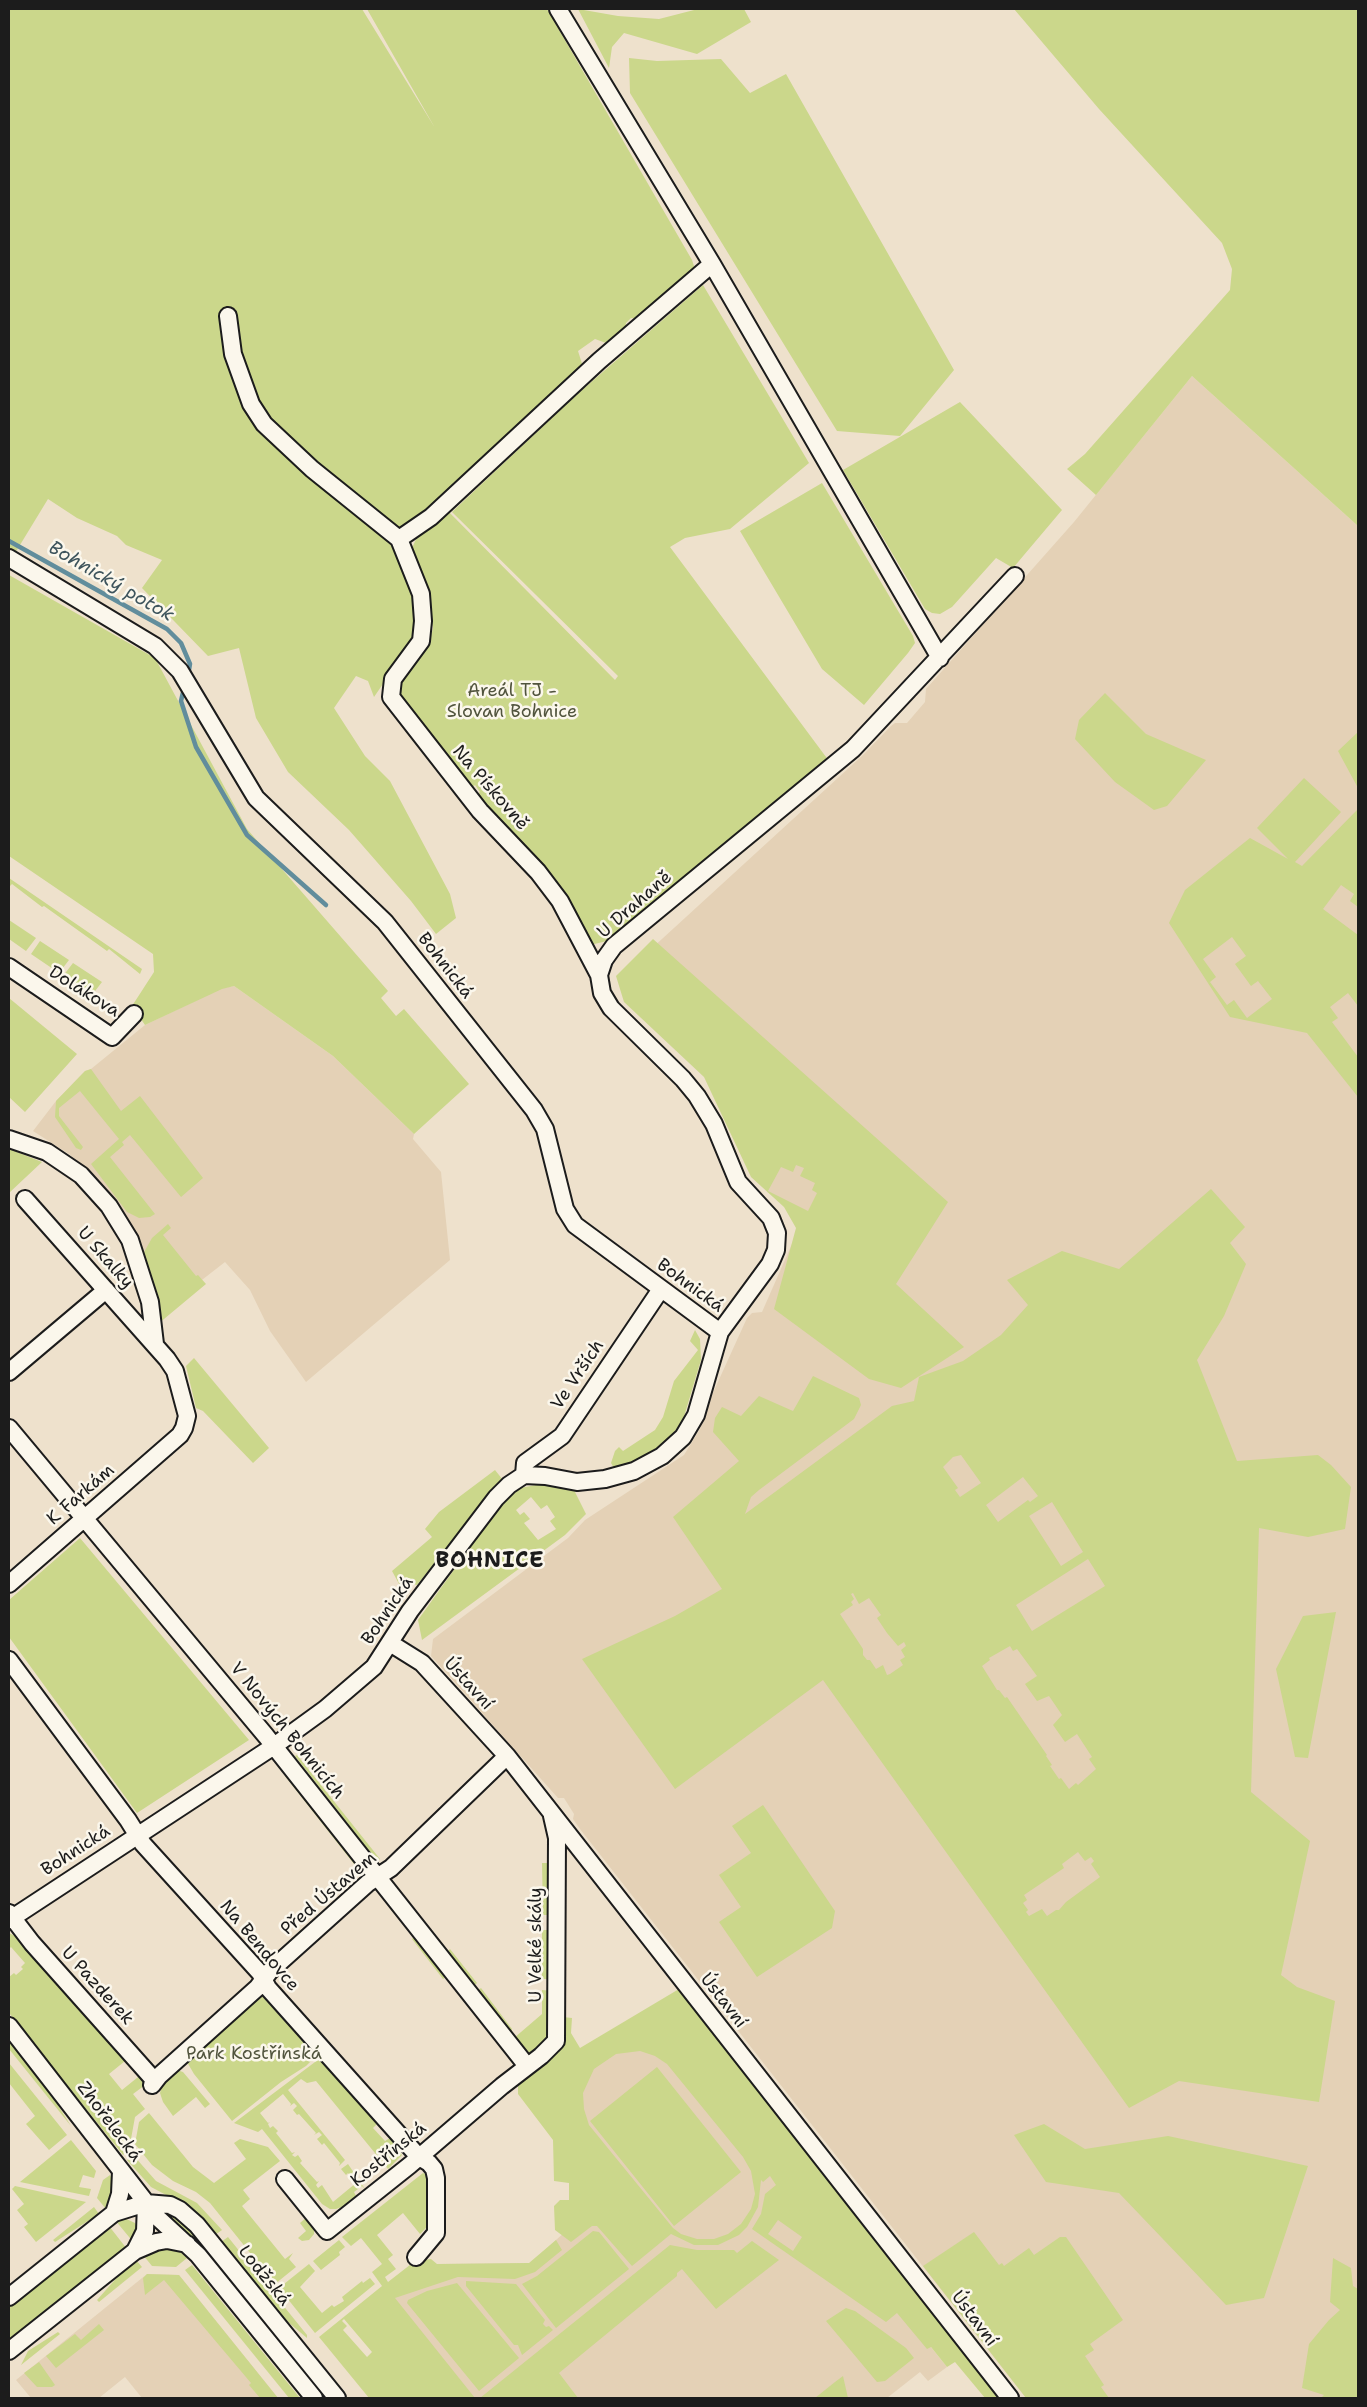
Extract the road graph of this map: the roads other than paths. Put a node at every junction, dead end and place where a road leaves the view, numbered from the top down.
1 (558, 9) edge
2 (712, 264) junction
3 (228, 316) dead end
4 (399, 539) junction
5 (9, 558) edge
6 (1015, 576) dead end
7 (940, 658) junction
8 (9, 968) edge
9 (599, 975) junction
10 (134, 1014) dead end
11 (9, 1139) edge
12 (25, 1198) dead end
13 (661, 1289) junction
14 (106, 1290) junction
15 (720, 1332) junction
16 (155, 1344) junction
17 (9, 1372) edge
18 (9, 1428) edge
19 (180, 1435) joint
20 (524, 1475) junction
21 (85, 1518) junction
22 (9, 1584) edge
23 (390, 1643) junction
24 (9, 1660) edge
25 (274, 1746) junction
26 (507, 1756) junction
27 (551, 1812) junction
28 (137, 1835) junction
29 (378, 1877) junction
30 (10, 1917) edge
31 (263, 1978) junction
32 (9, 2026) edge
33 (527, 2066) junction
34 (153, 2083) joint
35 (419, 2157) junction
36 (121, 2171) junction
37 (285, 2179) dead end
38 (146, 2202) junction
39 (114, 2213) junction
40 (187, 2244) junction
41 (135, 2251) junction
42 (416, 2257) dead end
43 (9, 2297) edge
44 (9, 2351) edge
45 (314, 2398) edge
46 (337, 2398) edge
47 (1010, 2398) edge

1 - 2 street
2 - 4 street
2 - 7 street
3 - 4 street
4 - 9 street, Na Pískovně
5 - 13 street, Bohnická
6 - 7 street, U Drahaně
7 - 9 street, U Drahaně
8 - 10 street, Dolákova
9 - 15 street
11 - 16 street, U Skalky
12 - 14 street, U Skalky
13 - 15 street, Bohnická
13 - 20 street, Ve Vrších
14 - 16 street, U Skalky
14 - 17 street
15 - 20 street, Bohnická
16 - 19 street, U Skalky
18 - 21 street, V Nových Bohnicích
19 - 21 street, K Farkám
20 - 23 street, Bohnická
21 - 22 street, K Farkám
21 - 25 street, V Nových Bohnicích
23 - 25 street, Bohnická
23 - 26 street, Ústavní
24 - 28 street, Na Bendovce
25 - 28 street, Bohnická
25 - 29 street, V Nových Bohnicích
26 - 27 street, Ústavní
26 - 29 street, Před Ústavem
27 - 33 street, U Velké skály
27 - 47 street, Ústavní
28 - 30 street, Bohnická
28 - 31 street, Na Bendovce
29 - 31 street, Před Ústavem
29 - 33 street, V Nových Bohnicích
30 - 34 street, U Pazderek
31 - 34 street, Před Ústavem
31 - 35 street, Na Bendovce
32 - 36 street, Zhořelecká
33 - 35 street, Kostřínská
35 - 37 street, Kostřínská
35 - 42 street, Na Bendovce
36 - 38 street, Zhořelecká
36 - 39 street
38 - 39 street, Lodžská
38 - 40 street
38 - 41 street
38 - 46 street, Lodžská
39 - 43 street, Lodžská
40 - 41 street
40 - 45 street
41 - 44 street

